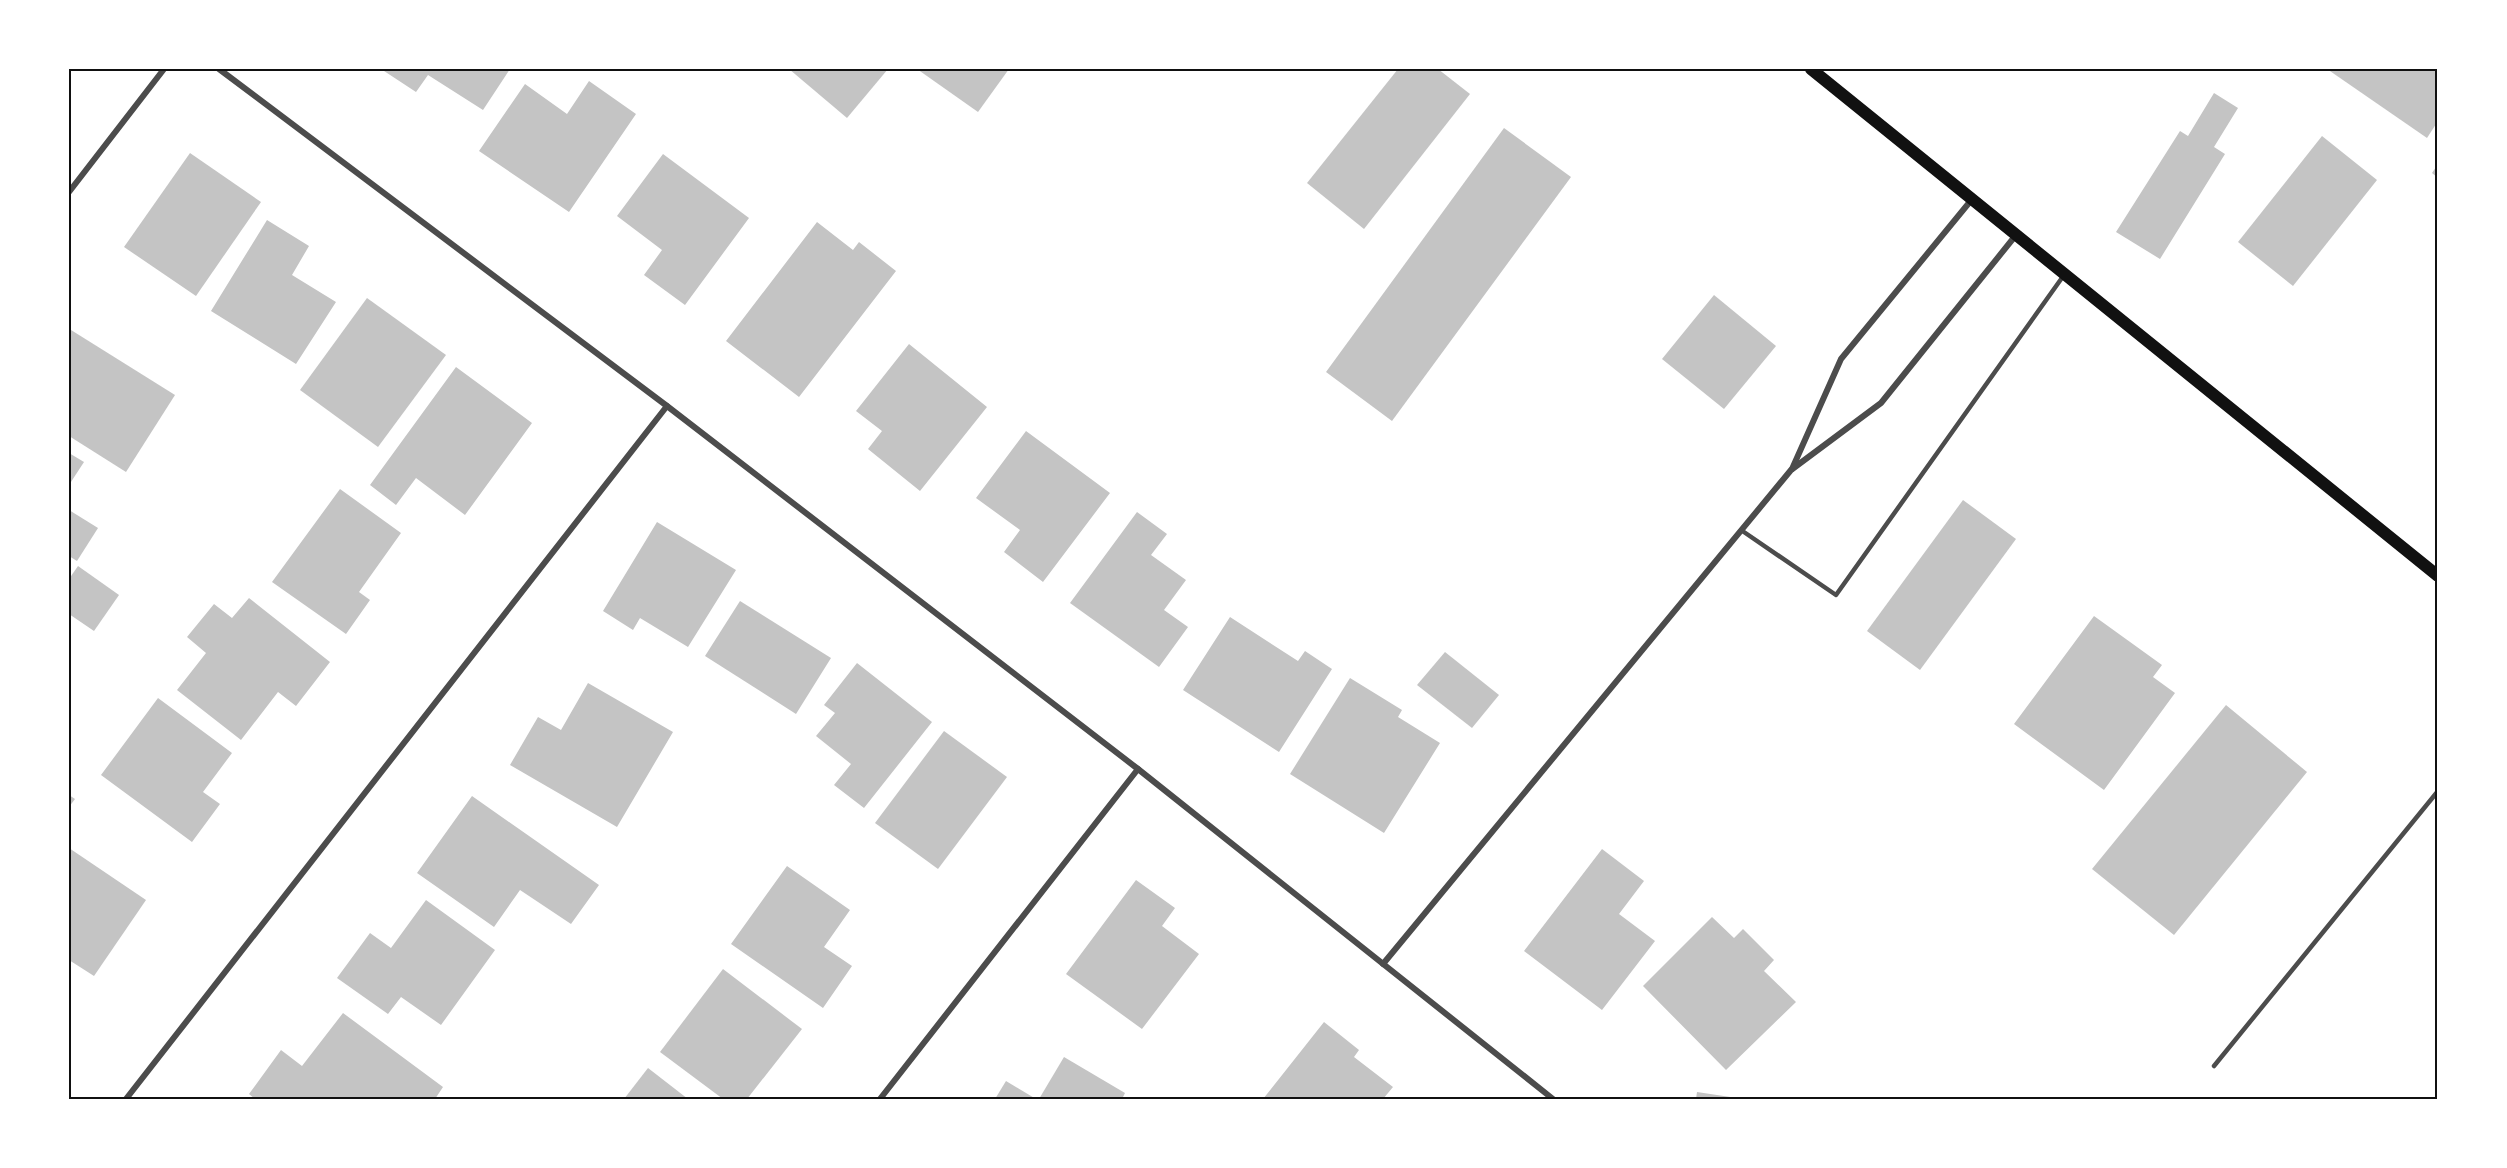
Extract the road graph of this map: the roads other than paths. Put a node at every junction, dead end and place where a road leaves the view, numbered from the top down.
1 (164, 69) edge
2 (219, 69) edge
3 (1811, 69) edge
4 (69, 192) edge
5 (1973, 198) junction
6 (2017, 234) junction
7 (2066, 273) junction
8 (667, 406) junction
9 (1791, 470) junction
10 (1741, 530) junction
11 (2438, 576) edge
12 (1138, 770) junction
13 (2438, 791) edge
14 (1383, 964) junction
15 (2214, 1066) dead end
16 (126, 1099) edge
17 (880, 1099) edge
18 (1552, 1099) edge

1 - 4 street
2 - 8 street
3 - 5 main road
5 - 6 main road
5 - 9 street
6 - 7 main road
6 - 9 street
7 - 10 lane
7 - 11 main road
8 - 12 street
8 - 16 street
9 - 10 street
10 - 14 street
12 - 14 street
12 - 17 street
13 - 15 lane
14 - 18 street

